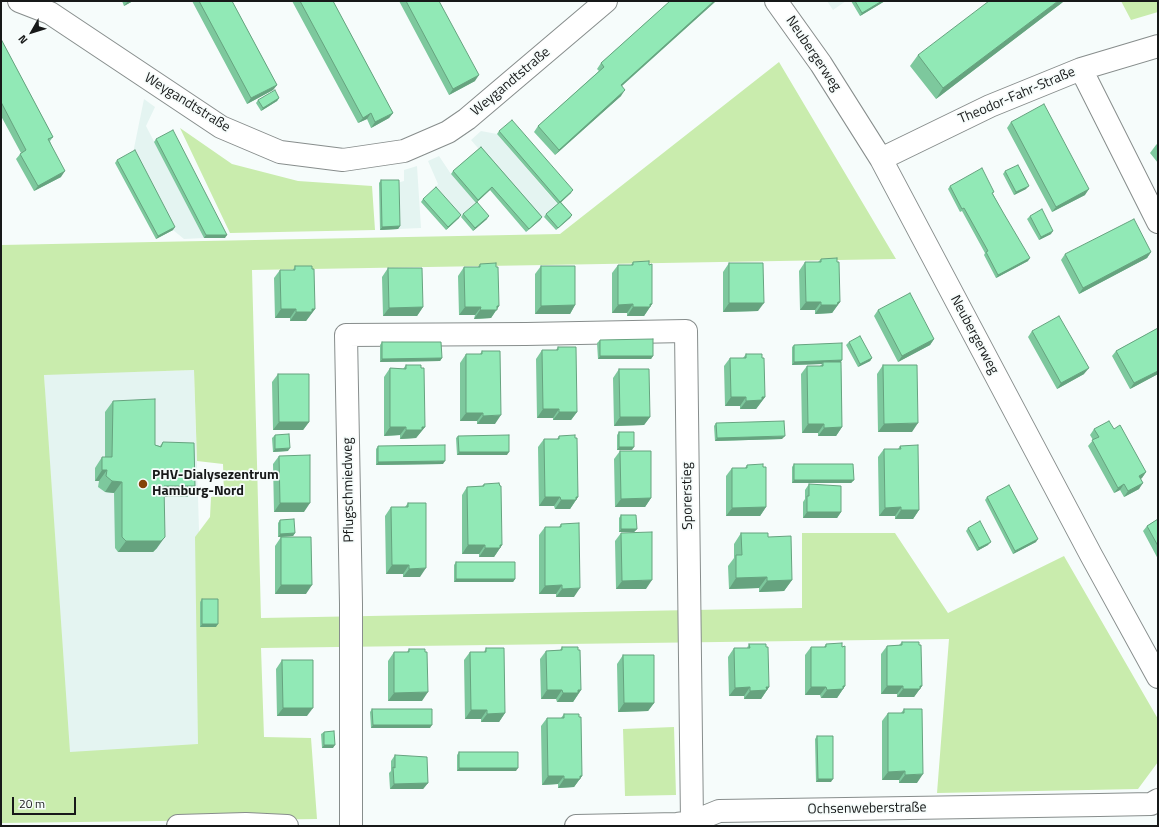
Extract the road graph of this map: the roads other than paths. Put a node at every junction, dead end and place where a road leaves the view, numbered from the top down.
1 (20, 1) edge
2 (606, 1) edge
3 (776, 1) edge
4 (1158, 46) edge
5 (1080, 69) junction
6 (881, 160) junction
7 (1158, 222) edge
8 (526, 334) joint
9 (1158, 677) edge
10 (1158, 800) edge
11 (692, 822) junction
12 (178, 826) edge
13 (287, 826) edge
14 (351, 826) edge
15 (576, 826) edge

1 - 2 street, Weygandtstraße
3 - 6 street, Neubergerweg
4 - 5 street, Theodor-Fahr-Straße
5 - 6 street, Theodor-Fahr-Straße
5 - 7 street
6 - 9 street, Neubergerweg
8 - 11 street, Sporerstieg
8 - 14 street, Pflugschmiedweg
10 - 11 street, Ochsenweberstraße
11 - 15 street, Ochsenweberstraße
12 - 13 street

